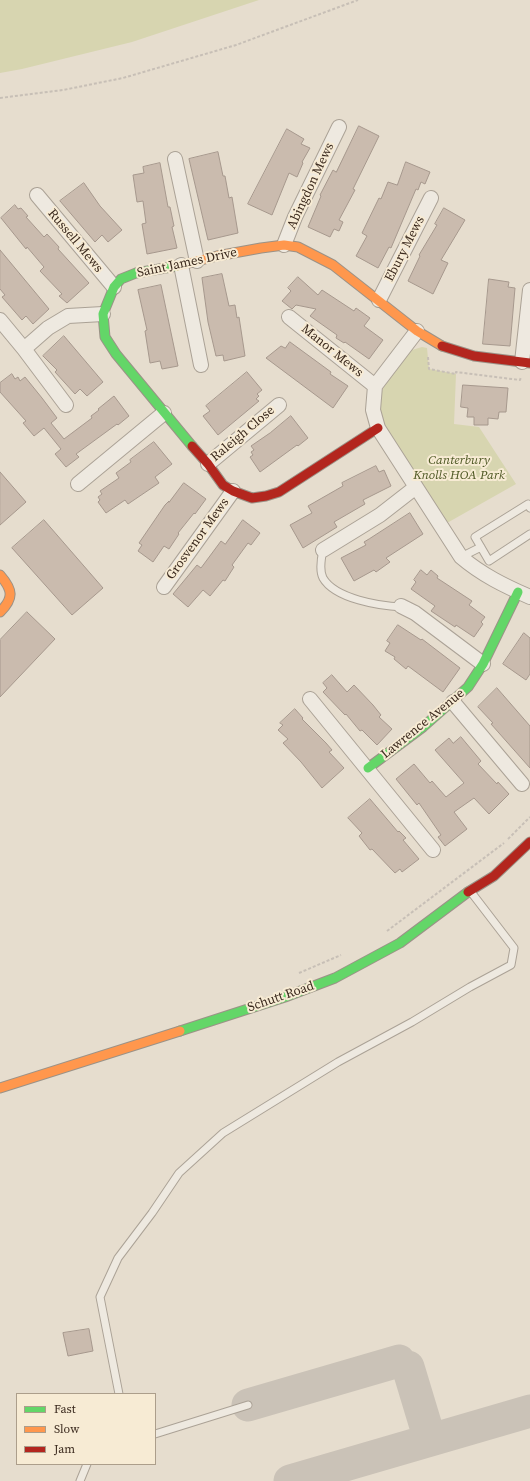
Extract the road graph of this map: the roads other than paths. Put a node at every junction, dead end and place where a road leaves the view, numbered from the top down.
1 (339, 127) dead end
2 (175, 159) dead end
3 (37, 195) dead end
4 (431, 198) dead end
5 (284, 245) junction
6 (196, 261) junction
7 (181, 265) junction
8 (114, 287) junction
9 (530, 290) edge
10 (379, 300) junction
11 (103, 314) junction
12 (289, 317) dead end
13 (0, 320) edge
14 (417, 331) junction
15 (24, 349) junction
16 (201, 365) dead end
17 (524, 367) edge
18 (375, 386) junction
19 (66, 405) dead end
20 (279, 405) dead end
21 (164, 413) junction
22 (378, 428) junction
23 (208, 464) junction
24 (78, 484) dead end
25 (416, 487) junction
26 (233, 491) junction
27 (530, 508) edge
28 (530, 534) edge
29 (481, 547) junction
30 (323, 550) joint
31 (462, 557) junction
32 (0, 575) edge
33 (164, 587) dead end
34 (524, 595) edge
35 (402, 607) joint
36 (0, 612) edge
37 (483, 664) junction
38 (310, 699) dead end
39 (453, 702) junction
40 (368, 768) junction
41 (522, 784) dead end
42 (530, 842) edge
43 (433, 850) dead end
44 (469, 891) junction
45 (0, 1087) edge
46 (119, 1393) edge
47 (248, 1405) dead end
48 (156, 1434) edge
49 (87, 1465) edge
50 (80, 1481) edge

1 - 5 street, Abingdon Mews
2 - 6 street
3 - 8 street, Russell Mews
4 - 10 street, Ebury Mews
5 - 6 street, Saint James Drive
5 - 10 street, Saint James Drive
6 - 7 street, Saint James Drive
7 - 8 street, Saint James Drive
7 - 16 street
8 - 11 street, Saint James Drive
9 - 17 street
10 - 14 street, Saint James Drive
11 - 15 street
11 - 21 street, Saint James Drive
12 - 18 street, Manor Mews
13 - 15 street
14 - 17 street, Saint James Drive
14 - 18 street
15 - 19 street
18 - 22 street
20 - 23 street, Raleigh Close
21 - 23 street, Saint James Drive
21 - 24 street
22 - 25 street
22 - 26 street, Saint James Drive
23 - 26 street, Saint James Drive
25 - 30 street
25 - 31 street
26 - 33 street, Grosvenor Mews
27 - 29 lane
28 - 29 lane
29 - 31 lane
30 - 35 lane
31 - 34 street
32 - 36 street
34 - 37 street, Lawrence Avenue
35 - 37 street
37 - 39 street, Lawrence Avenue
38 - 40 street
39 - 40 street, Lawrence Avenue
39 - 41 street
40 - 43 street
42 - 44 street, Schutt Road
44 - 45 street, Schutt Road
44 - 46 lane
47 - 48 lane
49 - 50 lane

